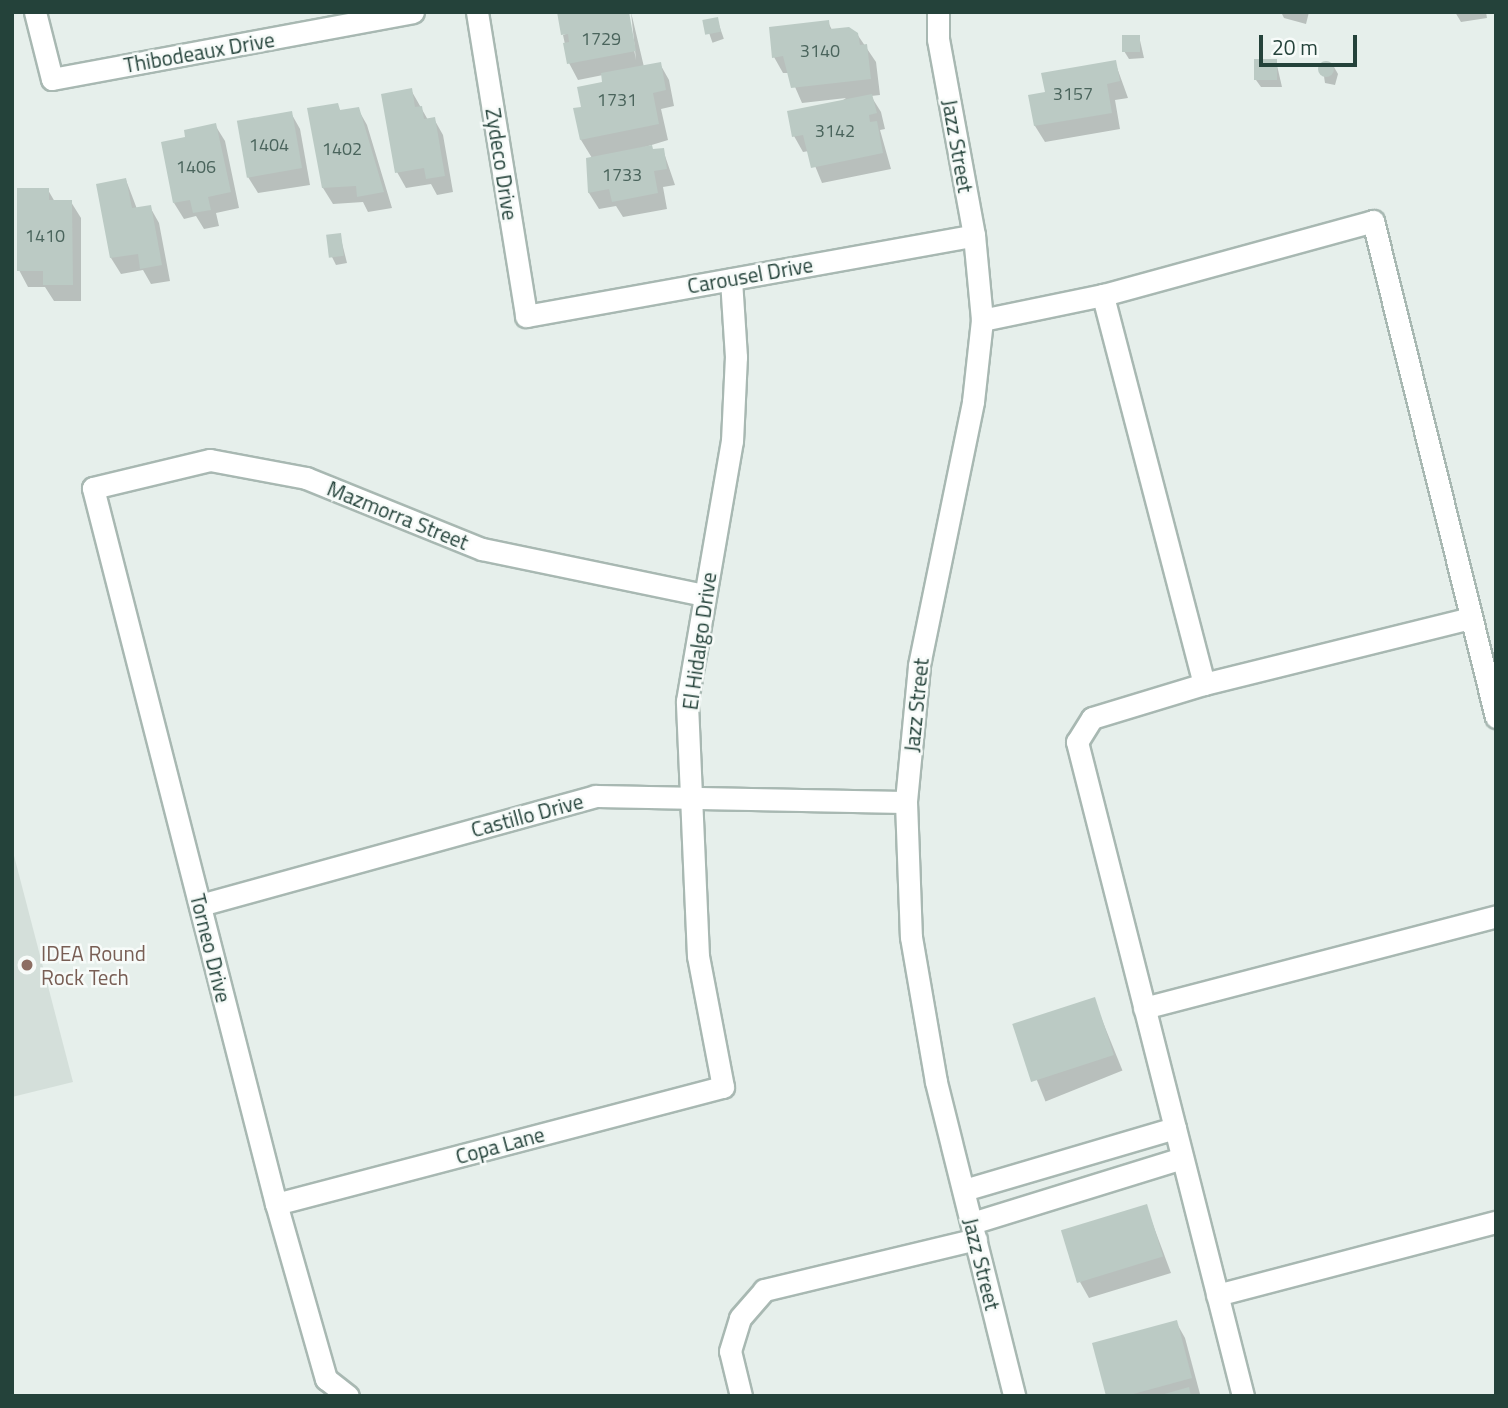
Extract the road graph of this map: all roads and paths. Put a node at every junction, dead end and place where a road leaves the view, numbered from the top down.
1 (35, 12) edge
2 (413, 12) edge
3 (477, 12) edge
4 (938, 12) edge
5 (974, 235) junction
6 (731, 279) junction
7 (1103, 295) junction
8 (526, 316) joint
9 (982, 320) junction
10 (93, 488) joint
11 (704, 595) junction
12 (1471, 618) junction
13 (1204, 684) junction
14 (1496, 717) edge
15 (688, 799) junction
16 (906, 802) junction
17 (200, 905) junction
18 (1496, 916) edge
19 (1144, 1008) junction
20 (723, 1087) joint
21 (1175, 1128) junction
22 (1182, 1158) junction
23 (1071, 1159) junction
24 (964, 1190) junction
25 (1079, 1190) junction
26 (276, 1204) junction
27 (1496, 1222) edge
28 (974, 1231) junction
29 (1217, 1295) junction
30 (348, 1396) edge
31 (741, 1396) edge
32 (1014, 1396) edge
33 (1243, 1396) edge

1 - 2 street, Thibodeaux Drive
3 - 8 street, Zydeco Drive
4 - 5 street, Jazz Street
5 - 6 street, Carousel Drive
5 - 9 street, Jazz Street
6 - 8 street, Carousel Drive
6 - 11 street, El Hidalgo Drive
7 - 9 street
7 - 12 street
7 - 13 street
9 - 16 street, Jazz Street
10 - 11 street, Mazmorra Street
10 - 17 street, Torneo Drive
11 - 15 street, El Hidalgo Drive
12 - 13 street
12 - 14 street
13 - 19 street
15 - 16 street, Castillo Drive
15 - 17 street, Castillo Drive
15 - 20 street, El Hidalgo Drive
16 - 24 street, Jazz Street
17 - 26 street, Torneo Drive
18 - 19 street
19 - 21 street
20 - 26 street, Copa Lane
21 - 22 street
21 - 23 street
22 - 25 street
22 - 29 street
23 - 24 street
23 - 25 street
24 - 28 street, Jazz Street
25 - 28 street
26 - 30 street, Torneo Drive
27 - 29 street
28 - 31 street
28 - 32 street, Jazz Street
29 - 33 street

